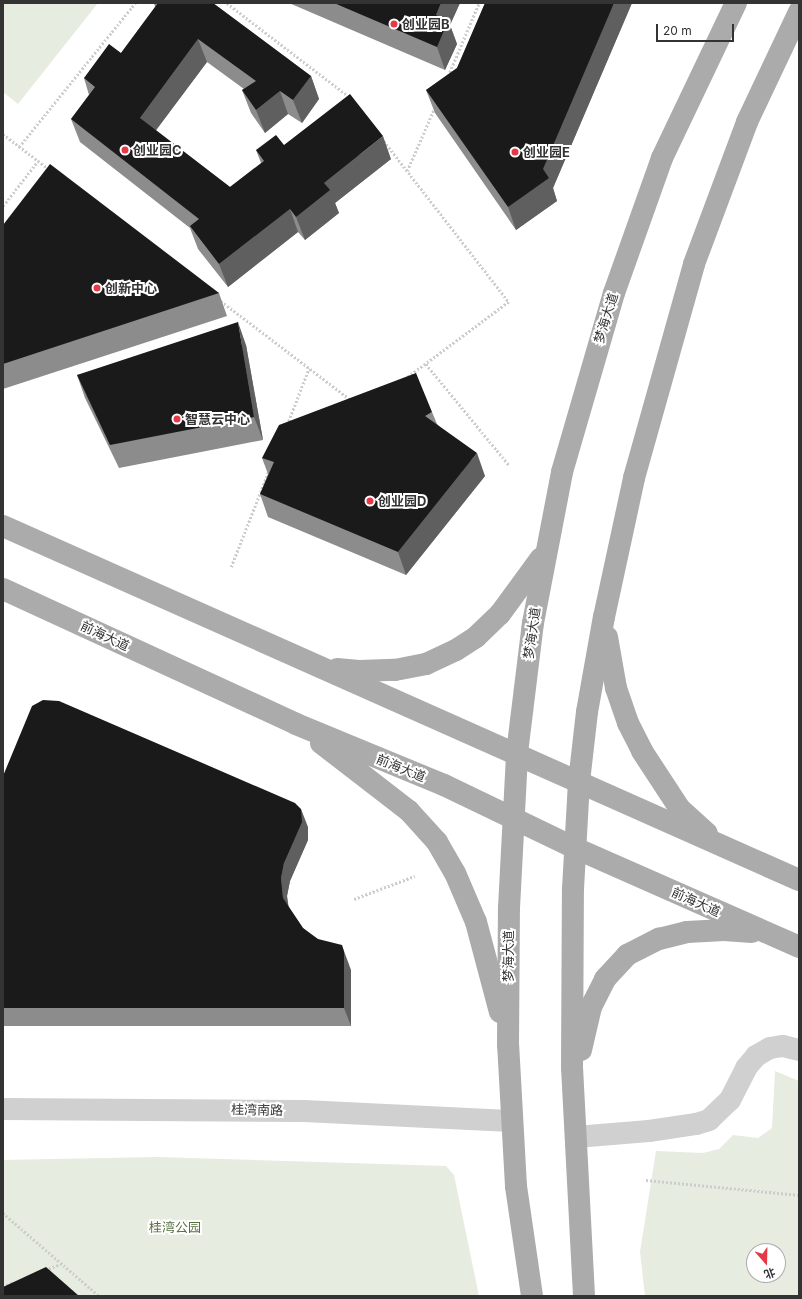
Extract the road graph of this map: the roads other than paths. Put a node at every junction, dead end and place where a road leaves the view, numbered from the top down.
1 (736, 3) edge
2 (799, 12) edge
3 (3, 526) edge
4 (545, 552) junction
5 (3, 589) edge
6 (604, 617) junction
7 (316, 666) junction
8 (296, 724) junction
9 (517, 753) junction
10 (579, 782) junction
11 (514, 818) junction
12 (576, 848) junction
13 (750, 860) junction
14 (799, 880) edge
15 (767, 934) junction
16 (799, 947) edge
17 (508, 1045) junction
18 (799, 1050) edge
19 (3, 1109) edge
20 (576, 1109) junction
21 (511, 1121) junction
22 (576, 1137) junction
23 (532, 1296) edge
24 (584, 1296) edge

1 - 4 main road, 梦海大道
2 - 6 main road
3 - 7 main road
4 - 7 main road
4 - 9 main road, 梦海大道
5 - 8 main road, 前海大道
6 - 10 main road
6 - 13 main road
7 - 9 main road
8 - 11 main road, 前海大道
8 - 17 main road
9 - 10 main road
9 - 11 main road, 梦海大道
10 - 12 main road
10 - 13 main road
11 - 12 main road, 前海大道
11 - 17 main road, 梦海大道
12 - 15 main road, 前海大道
12 - 20 main road
13 - 14 main road
15 - 16 main road, 前海大道
15 - 20 main road
17 - 21 main road, 梦海大道
18 - 22 street
19 - 21 street, 桂湾南路
20 - 22 main road
21 - 23 main road, 梦海大道
22 - 24 main road

